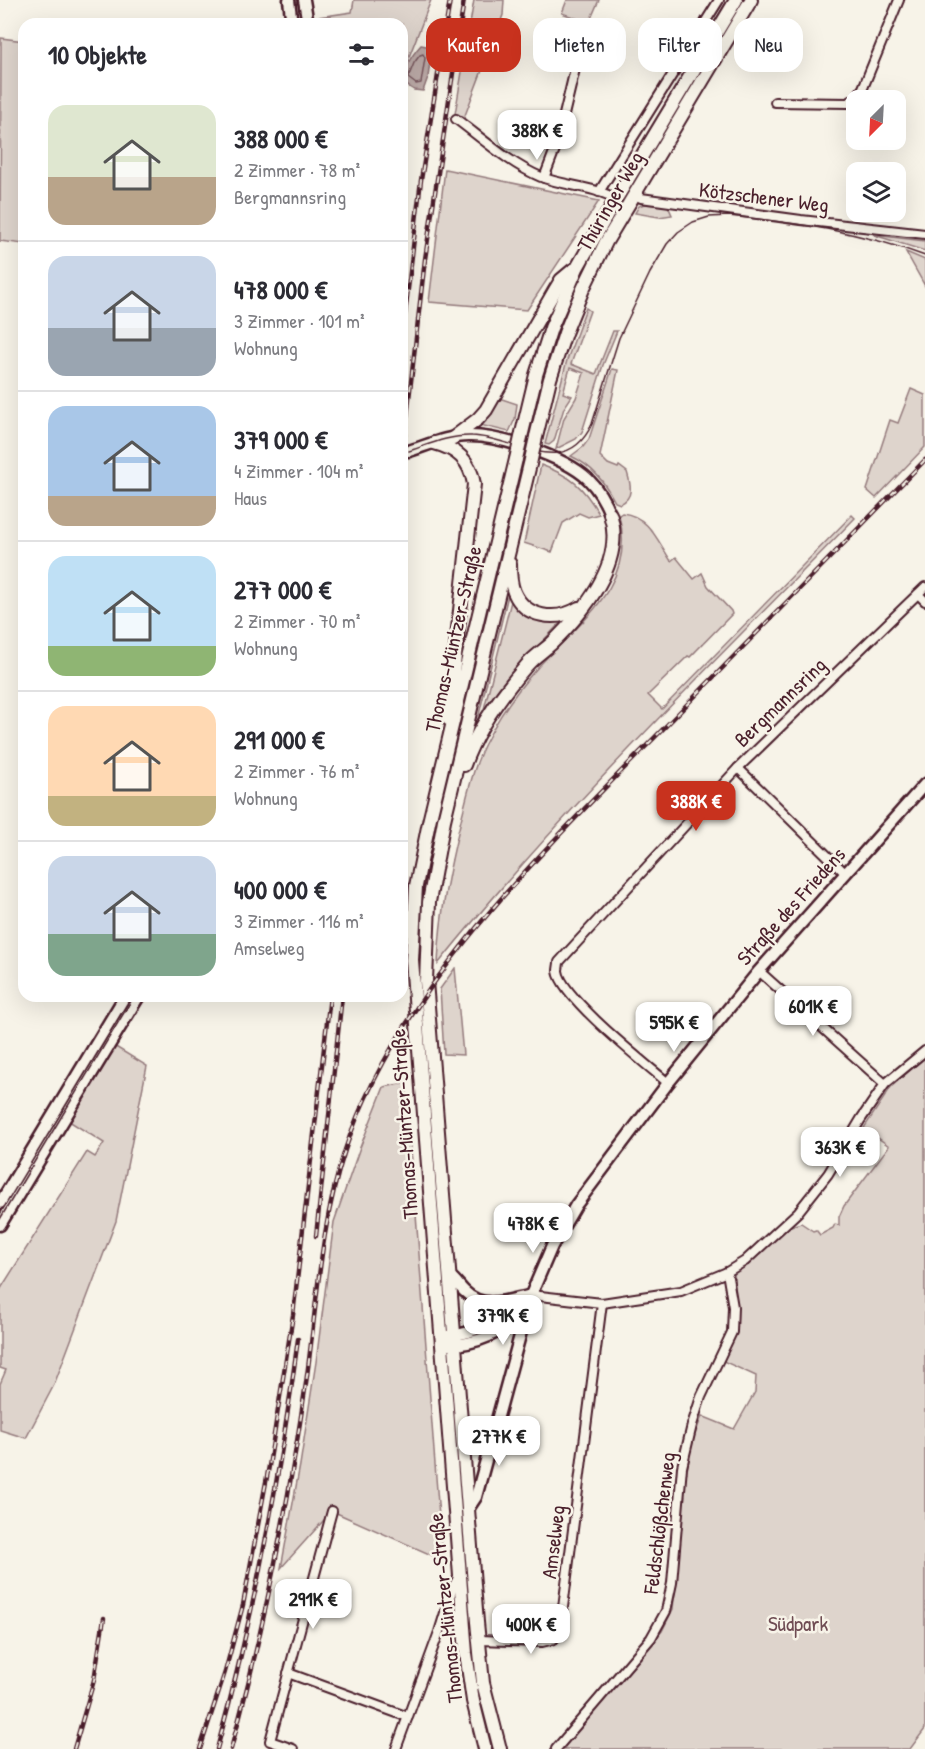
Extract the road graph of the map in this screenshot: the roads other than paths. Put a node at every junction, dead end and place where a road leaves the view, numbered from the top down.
1 (289, 0) edge
2 (304, 0) edge
3 (719, 0) edge
4 (736, 0) edge
5 (751, 0) edge
6 (899, 0) edge
7 (291, 18) edge
8 (307, 18) edge
9 (708, 18) edge
10 (722, 24) edge
11 (574, 72) edge
12 (674, 72) edge
13 (693, 72) edge
14 (775, 102) dead end
15 (456, 119) dead end
16 (544, 178) junction
17 (599, 192) junction
18 (636, 195) junction
19 (616, 199) junction
20 (925, 234) edge
21 (577, 268) junction
22 (522, 433) joint
23 (536, 437) joint
24 (453, 438) junction
25 (434, 443) junction
26 (410, 451) dead end
27 (610, 514) joint
28 (509, 547) junction
29 (925, 587) edge
30 (918, 594) junction
31 (925, 601) edge
32 (585, 604) junction
33 (447, 748) junction
34 (738, 768) junction
35 (925, 784) edge
36 (444, 820) junction
37 (846, 874) junction
38 (759, 971) junction
39 (121, 1002) edge
40 (134, 1002) edge
41 (925, 1051) edge
42 (668, 1083) junction
43 (885, 1084) junction
44 (9, 1187) edge
45 (0, 1203) edge
46 (0, 1225) edge
47 (727, 1272) junction
48 (451, 1277) junction
49 (531, 1295) junction
50 (602, 1303) junction
51 (525, 1313) junction
52 (455, 1340) junction
53 (441, 1341) junction
54 (468, 1509) junction
55 (332, 1511) dead end
56 (460, 1574) junction
57 (483, 1640) junction
58 (288, 1673) junction
59 (408, 1717) junction
60 (293, 1749) edge
61 (396, 1749) edge
62 (485, 1749) edge
63 (500, 1749) edge
64 (556, 1749) edge

1 - 7 street
2 - 8 street
3 - 9 street, Thüringer Weg
4 - 10 main road, Thüringer Weg
5 - 18 main road, Thüringer Weg
6 - 14 street
11 - 16 street
12 - 17 street, Thüringer Weg
13 - 19 main road, Thüringer Weg
15 - 16 street
16 - 17 street
17 - 19 street
18 - 20 street, Kötzschener Weg
18 - 23 main road, Thüringer Weg
19 - 21 main road, Thüringer Weg
21 - 22 main road, Thüringer Weg
21 - 24 main road
22 - 33 main road, Thomas-Müntzer-Straße, bridge
23 - 28 main road, Thomas-Müntzer-Straße, bridge
24 - 25 street
24 - 27 street
25 - 26 street
25 - 33 main road
27 - 32 main road
28 - 32 main road
28 - 36 main road, Thomas-Müntzer-Straße
29 - 30 street, Bergmannsring
30 - 31 street
30 - 34 street, Bergmannsring
32 - 36 main road
33 - 53 main road, Thomas-Müntzer-Straße
34 - 37 street
34 - 42 street, Bergmannsring
35 - 37 street, Straße des Friedens
36 - 48 main road, Thomas-Müntzer-Straße
37 - 38 street, Straße des Friedens
38 - 42 street, Straße des Friedens
38 - 43 street
39 - 44 street
40 - 44 street
41 - 43 street
42 - 49 street, Straße des Friedens
43 - 47 street
44 - 45 street
44 - 46 street
47 - 50 street
47 - 64 street, Feldschlößchenweg
48 - 49 street
48 - 52 main road, Thomas-Müntzer-Straße
49 - 50 street
49 - 51 street, Straße des Friedens
49 - 52 street, Straße des Friedens
50 - 57 street, Amselweg
51 - 52 street, Straße des Friedens
51 - 54 street, Straße des Friedens
52 - 53 street, Straße des Friedens
52 - 54 main road, Thomas-Müntzer-Straße
53 - 56 main road, Thomas-Müntzer-Straße
54 - 57 main road, Thomas-Müntzer-Straße
55 - 58 street
56 - 59 street
56 - 62 main road, Thomas-Müntzer-Straße
57 - 63 main road, Thomas-Müntzer-Straße
58 - 59 street
58 - 60 street
59 - 61 street

